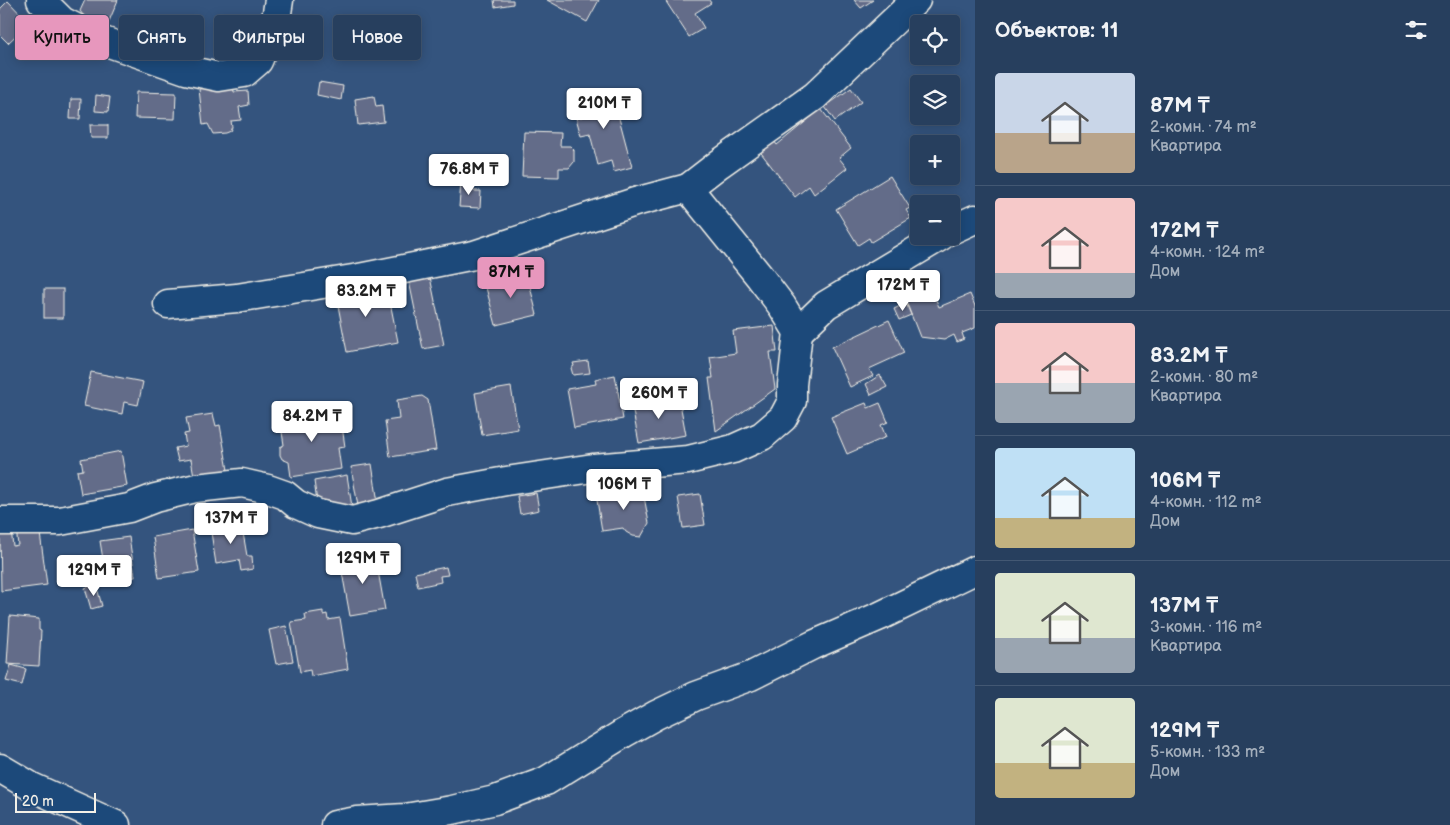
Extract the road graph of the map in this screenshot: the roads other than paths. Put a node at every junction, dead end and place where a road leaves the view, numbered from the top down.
1 (41, 0) edge
2 (279, 0) edge
3 (916, 0) edge
4 (688, 188) junction
5 (975, 219) edge
6 (960, 226) edge
7 (926, 245) edge
8 (168, 304) dead end
9 (798, 332) junction
10 (0, 521) edge
11 (975, 570) edge
12 (0, 768) edge
13 (116, 825) edge
14 (335, 825) edge

1 - 2 street
3 - 4 street
4 - 8 street
4 - 9 street
5 - 6 street
7 - 9 street
9 - 10 street
11 - 14 street
12 - 13 street

